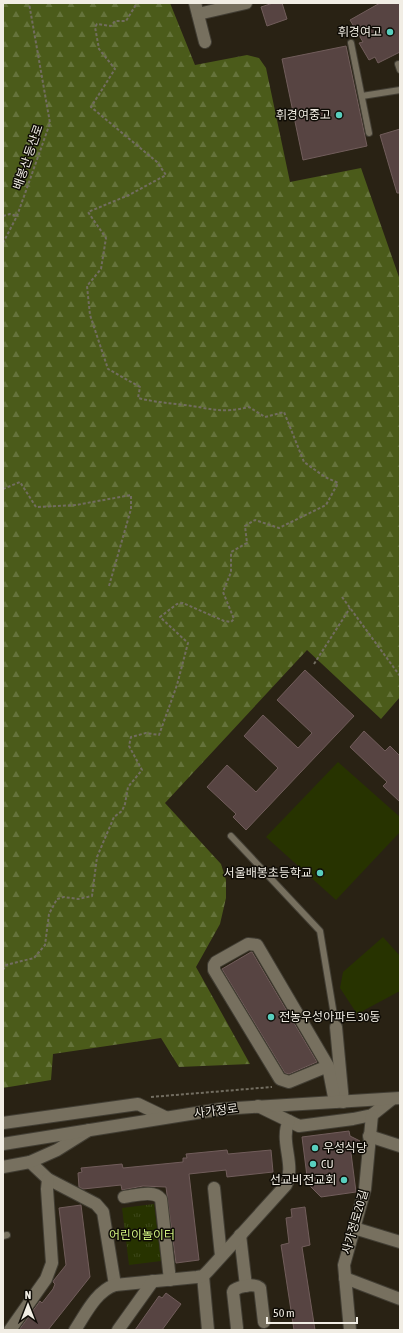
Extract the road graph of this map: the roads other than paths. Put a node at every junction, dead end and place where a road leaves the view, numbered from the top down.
1 (246, 3) edge
2 (197, 9) edge
3 (205, 42) dead end
4 (352, 43) dead end
5 (400, 90) edge
6 (362, 96) junction
7 (369, 133) dead end
8 (231, 836) dead end
9 (336, 1026) joint
10 (328, 1066) junction
11 (396, 1099) edge
12 (339, 1102) junction
13 (258, 1106) junction
14 (372, 1115) junction
15 (165, 1117) junction
16 (289, 1121) junction
17 (3, 1123) edge
18 (90, 1130) junction
19 (369, 1136) junction
20 (3, 1144) edge
21 (400, 1146) edge
22 (30, 1162) junction
23 (3, 1167) edge
24 (48, 1179) junction
25 (214, 1188) dead end
26 (124, 1197) dead end
27 (354, 1228) junction
28 (240, 1235) junction
29 (400, 1242) edge
30 (221, 1256) junction
31 (203, 1276) junction
32 (345, 1278) junction
33 (170, 1280) junction
34 (152, 1281) junction
35 (115, 1285) junction
36 (246, 1286) junction
37 (400, 1299) edge
38 (207, 1317) junction
39 (264, 1322) dead end
40 (237, 1328) dead end
41 (10, 1330) edge
42 (75, 1330) edge
43 (118, 1330) edge
44 (198, 1330) edge
45 (208, 1330) edge
46 (350, 1330) edge

1 - 2 street
2 - 3 street
4 - 6 lane
5 - 6 lane
6 - 7 lane
8 - 9 lane
9 - 12 street
10 - 10 street
10 - 12 street
11 - 12 street, 사가정로
11 - 14 street
12 - 13 street, 사가정로
13 - 15 street, 사가정로
13 - 16 street
14 - 16 street
14 - 19 street, 사가정로20길
15 - 17 street
15 - 18 street, 사가정로
16 - 28 street
18 - 20 street, 사가정로
18 - 22 street, 사가정로
19 - 21 street
19 - 27 street, 사가정로20길
22 - 23 street, 사가정로
22 - 24 street
24 - 35 street
24 - 41 street
25 - 30 street
26 - 33 street
27 - 29 street
27 - 32 street, 사가정로20길
28 - 30 street
28 - 36 street
30 - 31 street
31 - 33 street
31 - 38 street
32 - 37 street
32 - 46 street, 사가정로20길
33 - 34 street
34 - 35 street
34 - 43 street
35 - 42 street
36 - 39 street
36 - 40 street
38 - 44 street
38 - 45 street

